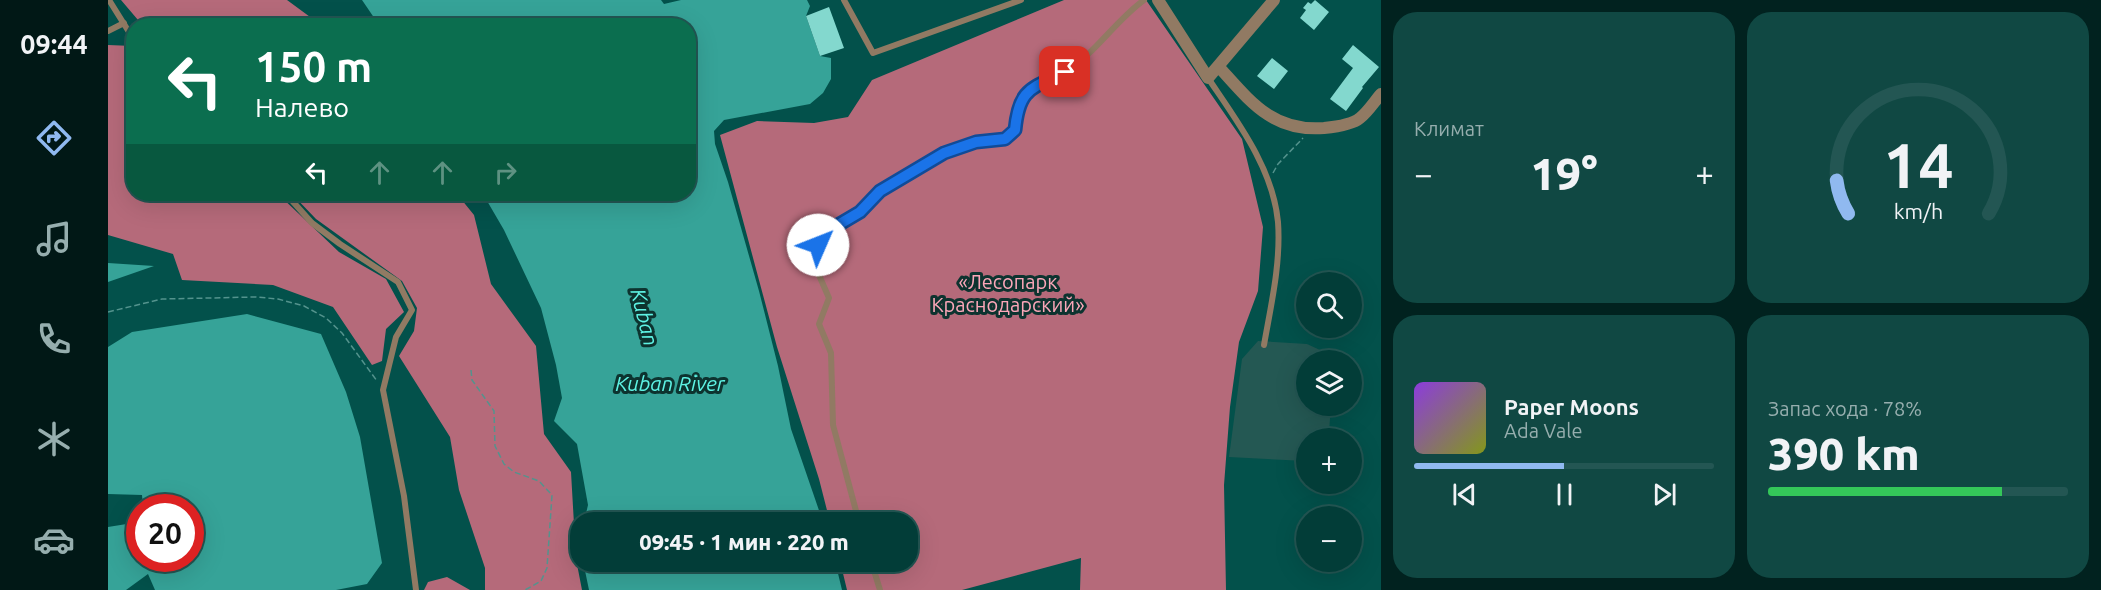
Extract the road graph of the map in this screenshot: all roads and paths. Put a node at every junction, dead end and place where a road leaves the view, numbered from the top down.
1 (109, 0) edge
2 (844, 0) edge
3 (1021, 0) edge
4 (1144, 0) edge
5 (1158, 0) edge
6 (1274, 0) edge
7 (124, 23) junction
8 (126, 26) edge
9 (108, 30) edge
10 (1218, 66) junction
11 (1208, 78) junction
12 (1381, 94) edge
13 (1310, 129) junction
14 (1269, 182) junction
15 (292, 201) edge
16 (108, 312) edge
17 (1264, 345) dead end
18 (471, 370) dead end
19 (383, 390) junction
20 (856, 512) edge
21 (874, 572) edge
22 (416, 590) edge
23 (525, 590) edge
24 (880, 590) edge

1 - 7 lane
2 - 3 lane
4 - 20 lane
5 - 11 street
6 - 10 street
7 - 8 lane
7 - 9 lane
10 - 11 street
10 - 13 street
11 - 14 lane
12 - 13 street
13 - 14 path
14 - 17 lane
15 - 19 lane
16 - 19 path
18 - 23 path
19 - 22 lane
21 - 24 lane

